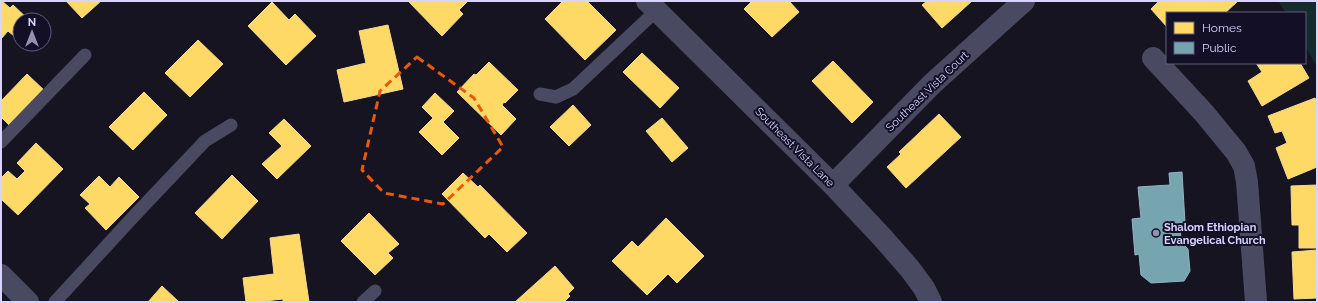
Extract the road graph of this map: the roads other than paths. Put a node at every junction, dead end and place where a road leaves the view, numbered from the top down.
1 (1024, 1) edge
2 (652, 6) edge
3 (85, 56) dead end
4 (1153, 58) dead end
5 (540, 94) dead end
6 (231, 126) dead end
7 (1, 142) edge
8 (832, 185) junction
9 (1, 275) edge
10 (375, 291) dead end
11 (28, 302) edge
12 (55, 302) edge
13 (363, 302) edge
14 (931, 302) edge
15 (1256, 302) edge

1 - 8 street, Southeast Vista Court
2 - 5 lane
2 - 8 street, Southeast Vista Lane
3 - 7 lane
4 - 15 street
6 - 12 lane
8 - 14 street, Southeast Vista Lane
9 - 11 street
10 - 13 lane

